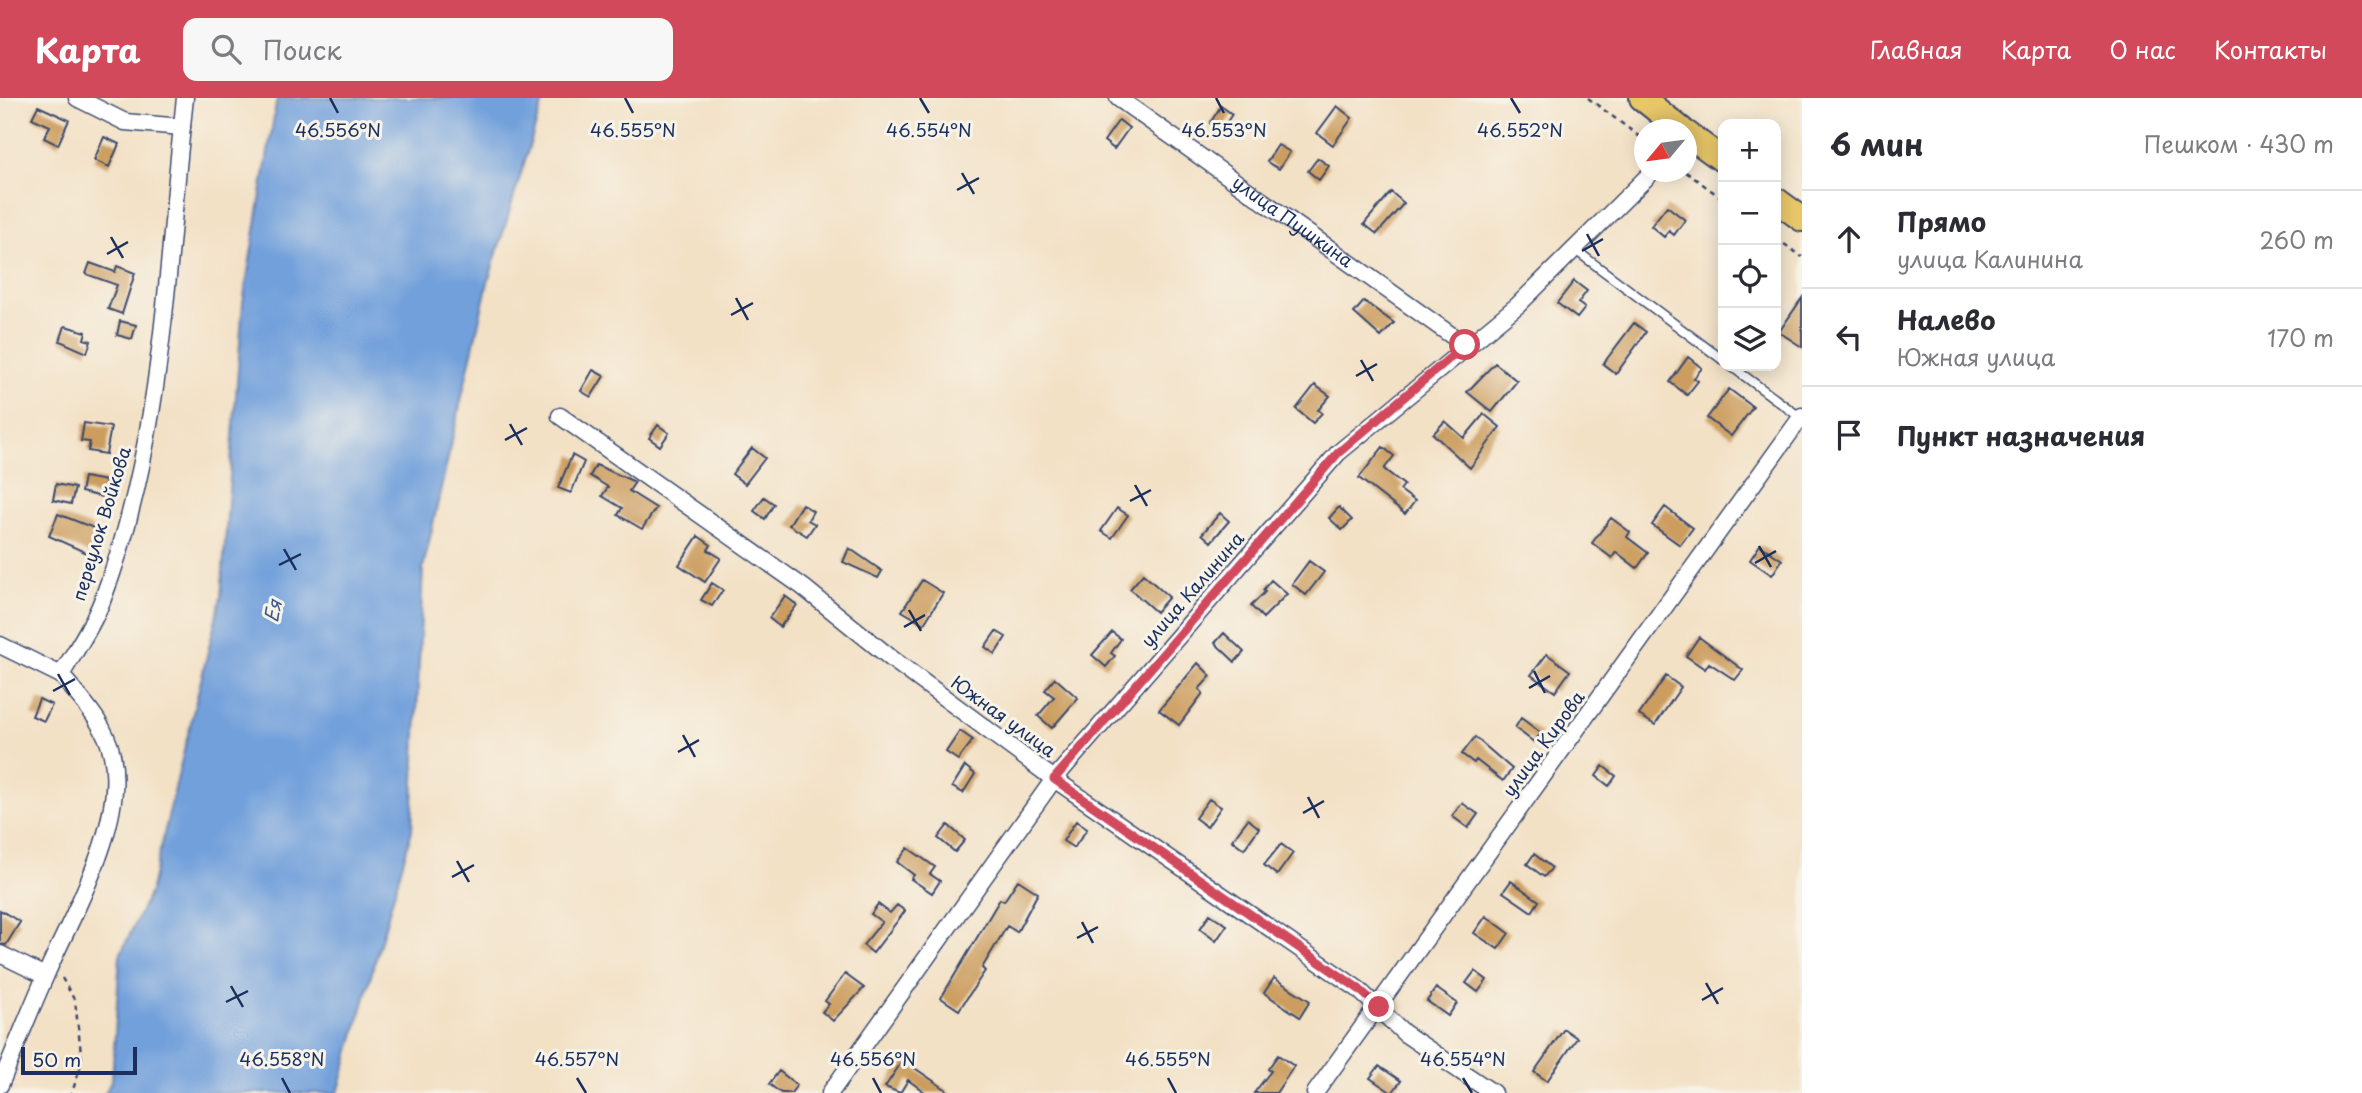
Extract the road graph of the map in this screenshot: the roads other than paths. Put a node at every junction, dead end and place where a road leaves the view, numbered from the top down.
1 (76, 98) edge
2 (185, 98) edge
3 (1118, 98) edge
4 (1642, 98) edge
5 (1668, 119) edge
6 (182, 127) junction
7 (1697, 141) edge
8 (1718, 156) edge
9 (1642, 182) edge
10 (1781, 204) edge
11 (1802, 219) edge
12 (1574, 249) junction
13 (1465, 345) junction
14 (1718, 356) edge
15 (1738, 371) edge
16 (560, 416) dead end
17 (1801, 417) edge
18 (0, 645) edge
19 (61, 675) junction
20 (1054, 779) junction
21 (0, 954) edge
22 (45, 976) junction
23 (1379, 1007) junction
24 (0, 1085) edge
25 (830, 1093) edge
26 (1315, 1093) edge
27 (1493, 1093) edge

1 - 6 street
2 - 6 street, переулок Войкова
3 - 13 street, улица Пушкина
4 - 5 main road
6 - 19 street, переулок Войкова
7 - 8 main road
9 - 12 street, улица Калинина
10 - 11 main road
12 - 13 street, улица Калинина
12 - 14 lane
13 - 20 street, улица Калинина
15 - 17 lane
16 - 20 street, Южная улица
17 - 23 street, улица Кирова
18 - 19 street
19 - 22 street
20 - 23 street, Южная улица
20 - 25 street, улица Калинина
21 - 22 street
22 - 24 street
23 - 26 street, улица Кирова
23 - 27 street, Южная улица

